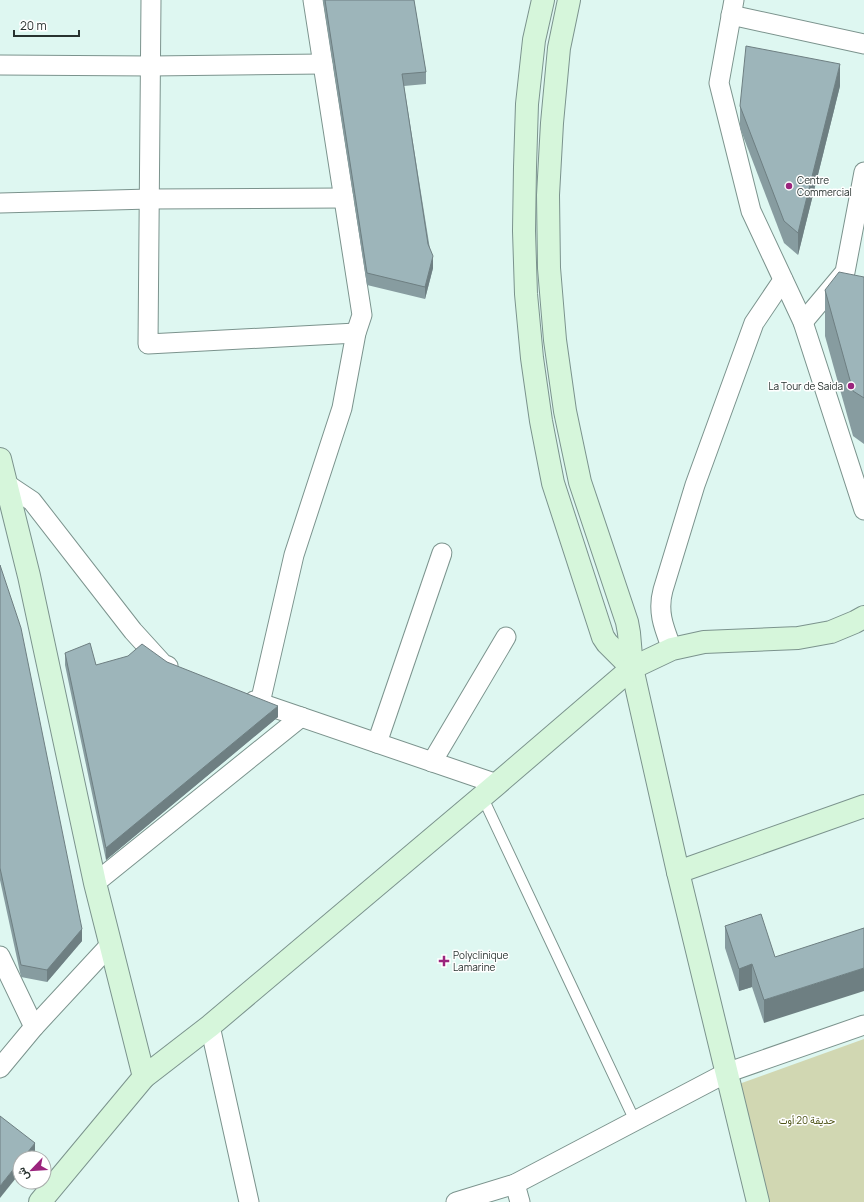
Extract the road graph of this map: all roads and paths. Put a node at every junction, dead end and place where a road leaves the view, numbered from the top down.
1 (151, 0) edge
2 (313, 0) edge
3 (543, 0) edge
4 (569, 0) edge
5 (733, 8) edge
6 (864, 44) edge
7 (323, 64) junction
8 (0, 65) edge
9 (150, 66) junction
10 (864, 172) edge
11 (344, 198) junction
12 (150, 199) junction
13 (0, 203) edge
14 (845, 272) junction
15 (864, 277) edge
16 (783, 280) junction
17 (803, 322) junction
18 (356, 333) junction
19 (0, 459) edge
20 (2, 478) edge
21 (864, 510) edge
22 (442, 553) dead end
23 (864, 617) edge
24 (506, 637) dead end
25 (672, 649) junction
26 (632, 668) junction
27 (183, 673) edge
28 (238, 695) edge
29 (260, 703) junction
30 (301, 717) junction
31 (377, 743) junction
32 (432, 762) junction
33 (490, 790) junction
34 (864, 806) edge
35 (678, 872) junction
36 (95, 883) junction
37 (110, 945) junction
38 (0, 956) edge
39 (864, 1025) edge
40 (210, 1026) junction
41 (34, 1027) junction
42 (0, 1068) edge
43 (726, 1073) junction
44 (144, 1076) junction
45 (635, 1121) junction
46 (515, 1184) junction
47 (40, 1202) edge
48 (249, 1202) edge
49 (456, 1202) edge
50 (520, 1202) edge
51 (758, 1202) edge

1 - 9 street
2 - 7 street
3 - 26 street
4 - 26 street
5 - 6 street
5 - 16 street
7 - 9 street
7 - 11 street
8 - 9 street
9 - 12 street
10 - 14 street
11 - 12 street
11 - 18 street
12 - 13 street
12 - 18 street
14 - 15 street
14 - 17 street
16 - 17 street
16 - 25 street
17 - 21 street
18 - 29 street
19 - 20 street
20 - 27 street
20 - 36 street
22 - 31 street
23 - 25 street
24 - 32 street
25 - 26 street
26 - 33 street
26 - 35 street
28 - 29 street
29 - 30 street
30 - 31 street
30 - 36 street
31 - 32 street
32 - 33 street
33 - 40 street
33 - 45 lane
34 - 35 street
35 - 43 street
36 - 37 street
37 - 41 street
37 - 44 street
38 - 41 street
39 - 43 street
40 - 44 street
40 - 48 street
41 - 42 street
43 - 45 street
43 - 51 street
44 - 47 street
45 - 46 street
46 - 49 street
46 - 50 street

